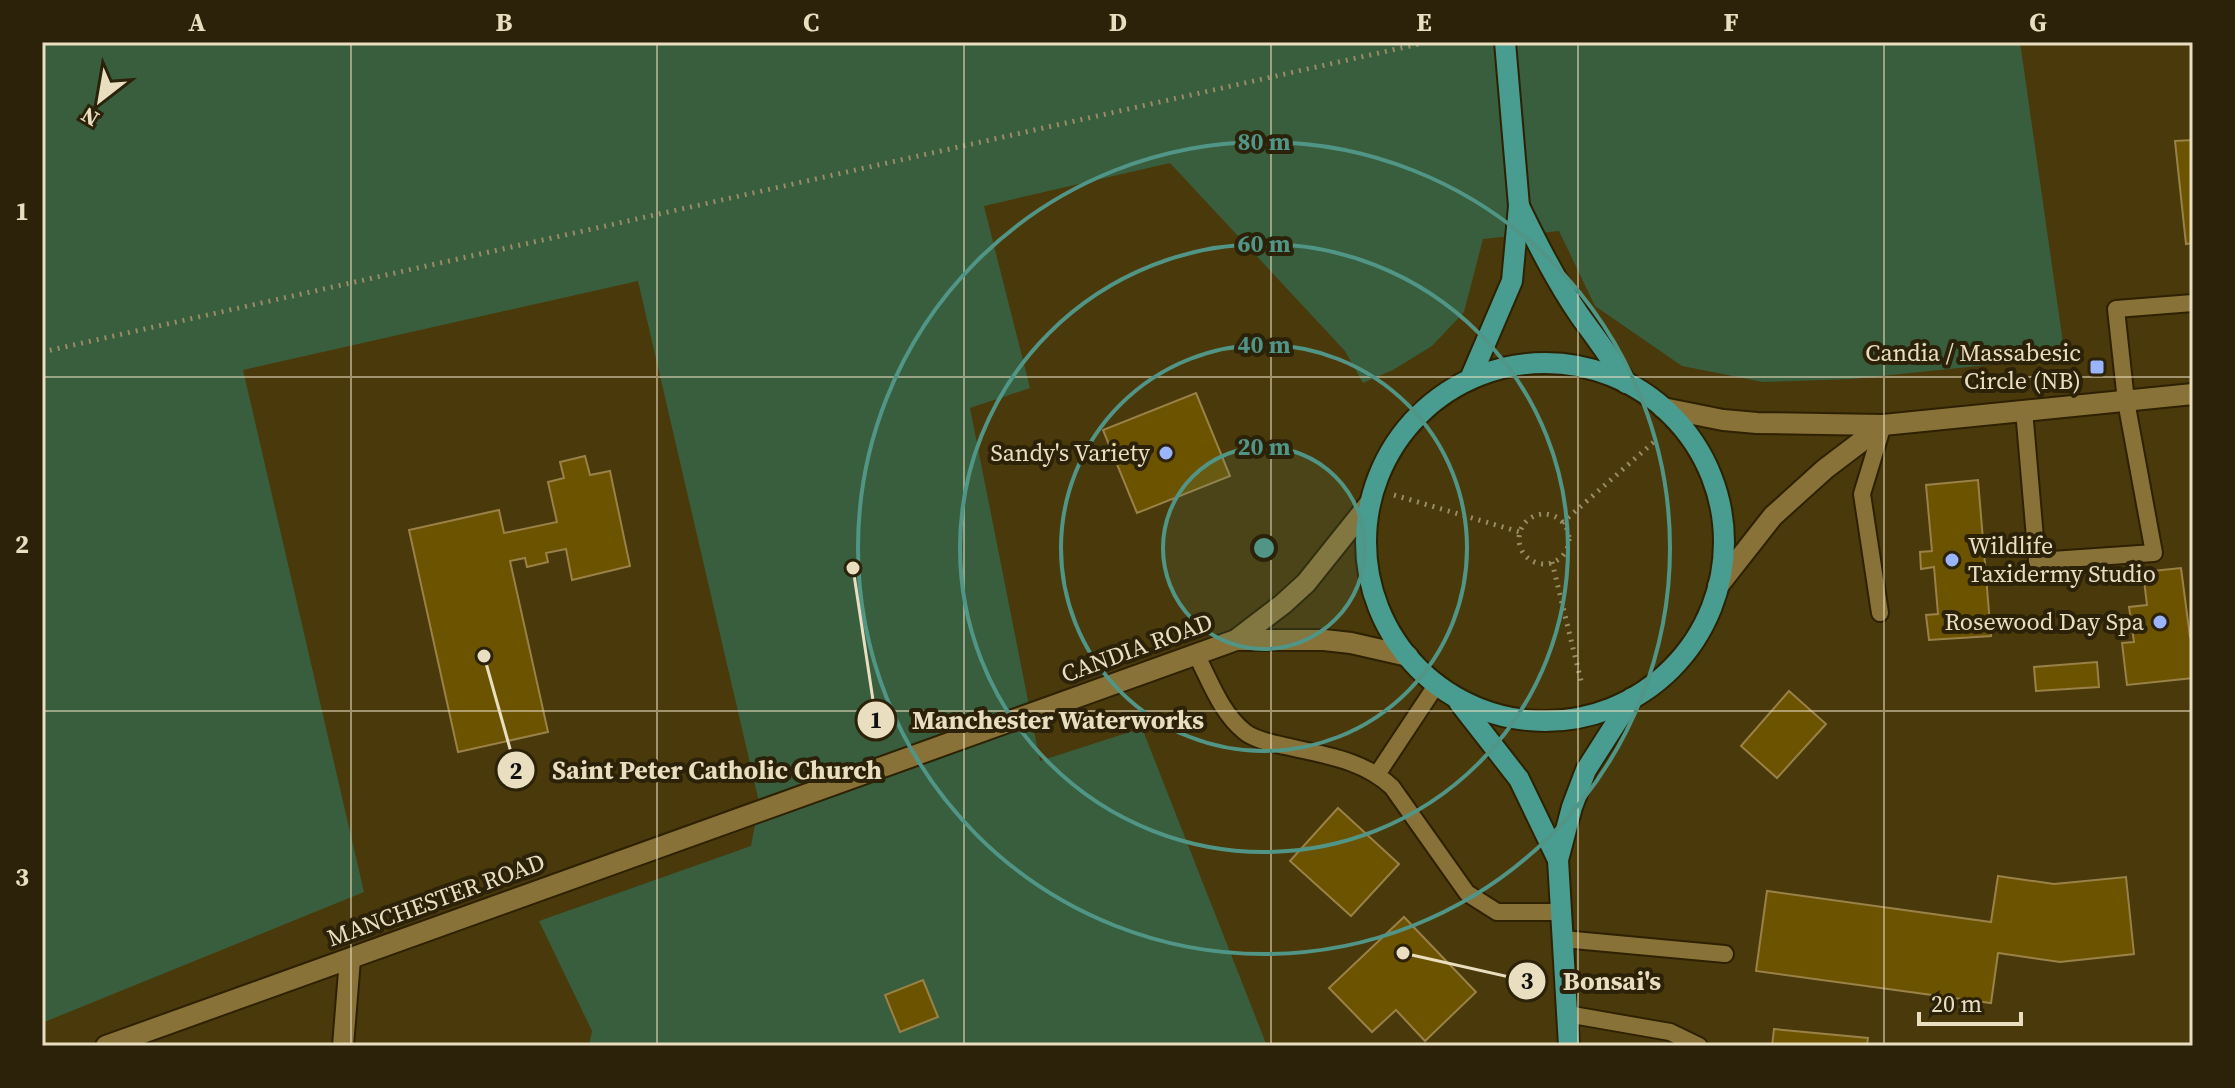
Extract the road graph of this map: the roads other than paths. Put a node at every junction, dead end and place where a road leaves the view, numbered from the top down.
1 (1505, 42) edge
2 (1519, 206) junction
3 (2193, 303) edge
4 (1470, 379) junction
5 (1626, 383) junction
6 (2193, 394) edge
7 (2126, 401) junction
8 (1663, 408) junction
9 (2024, 410) junction
10 (1883, 425) junction
11 (1372, 494) junction
12 (1718, 586) junction
13 (1880, 613) dead end
14 (1236, 640) junction
15 (1196, 654) junction
16 (1408, 656) junction
17 (1446, 690) junction
18 (1632, 698) junction
19 (1378, 773) junction
20 (784, 804) joint
21 (1558, 860) junction
22 (1561, 912) junction
23 (1563, 939) junction
24 (1725, 954) dead end
25 (350, 959) junction
26 (1567, 1014) junction
27 (106, 1046) edge
28 (343, 1046) edge
29 (1569, 1046) edge
30 (1699, 1046) edge

1 - 2 main road
2 - 4 main road
2 - 5 main road
3 - 7 lane
4 - 5 main road
4 - 11 main road
5 - 8 main road
6 - 7 main road
7 - 9 main road
7 - 9 lane
8 - 10 main road
8 - 12 main road
9 - 10 main road
10 - 12 main road
10 - 13 lane
11 - 14 main road, CANDIA ROAD
11 - 16 main road
12 - 18 main road
14 - 15 main road, CANDIA ROAD
14 - 16 main road, CANDIA ROAD
15 - 19 lane
15 - 20 main road, CANDIA ROAD
16 - 17 main road
17 - 18 main road
17 - 19 lane
17 - 21 main road
18 - 21 main road
19 - 22 lane
20 - 25 main road, MANCHESTER ROAD
21 - 22 main road
22 - 23 main road
23 - 24 lane
23 - 26 main road
25 - 27 main road, MANCHESTER ROAD
25 - 28 main road
26 - 29 main road
26 - 30 lane

